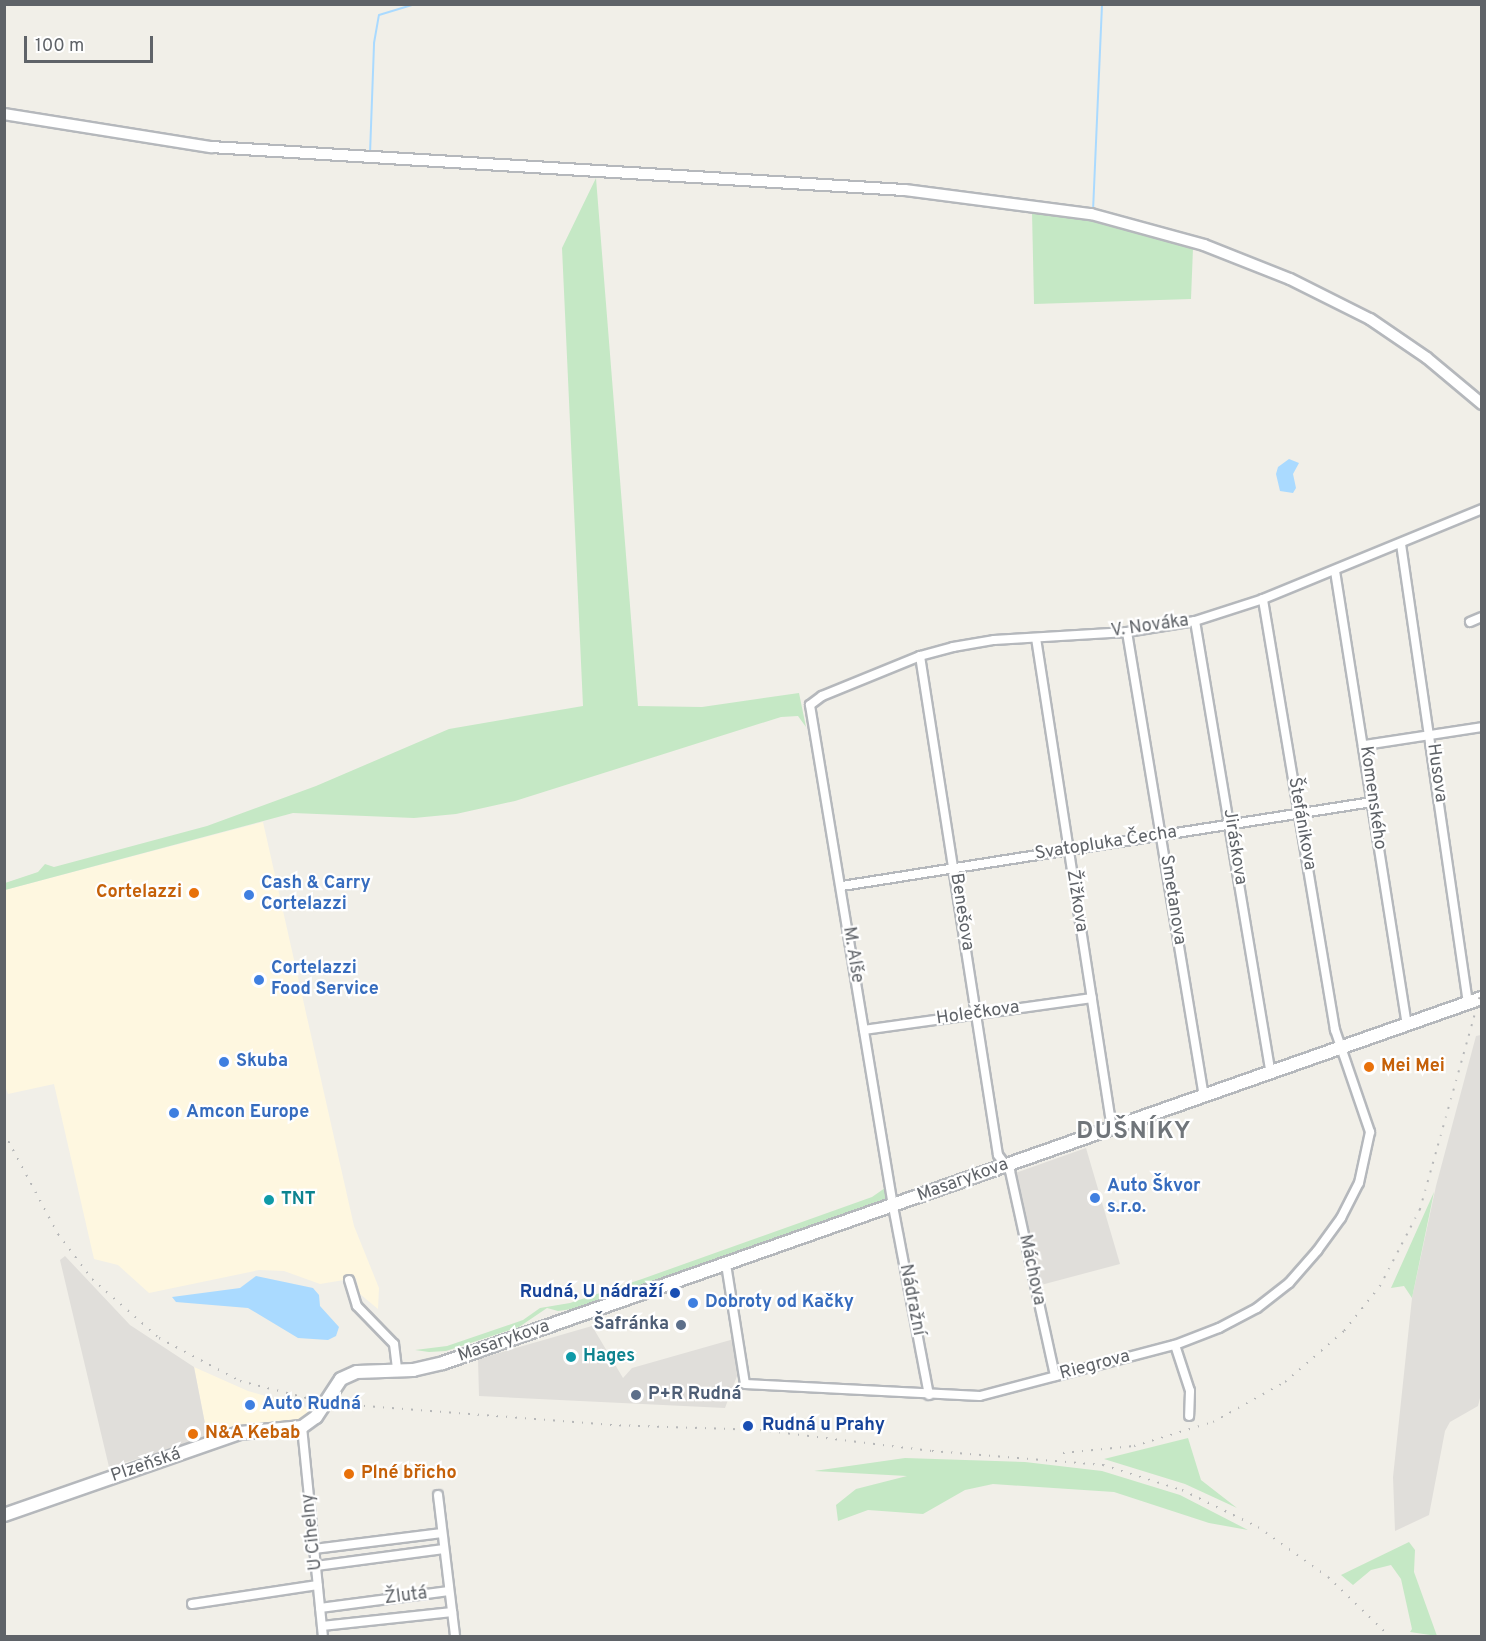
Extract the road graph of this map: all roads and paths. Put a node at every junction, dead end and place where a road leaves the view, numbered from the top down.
1 (4, 114) edge
2 (1482, 404) edge
3 (1482, 509) edge
4 (1401, 544) junction
5 (1335, 571) junction
6 (1263, 599) junction
7 (1482, 617) edge
8 (1195, 621) junction
9 (1470, 622) dead end
10 (1127, 632) junction
11 (1036, 638) junction
12 (920, 656) junction
13 (810, 705) joint
14 (1482, 727) edge
15 (1431, 735) junction
16 (1365, 745) junction
17 (1372, 802) junction
18 (1299, 813) junction
19 (1230, 823) junction
20 (1161, 835) junction
21 (1068, 850) junction
22 (954, 867) junction
23 (842, 886) junction
24 (1092, 998) junction
25 (1482, 998) edge
26 (1468, 1002) junction
27 (978, 1014) junction
28 (1407, 1025) junction
29 (864, 1030) junction
30 (1342, 1047) junction
31 (1270, 1074) junction
32 (1204, 1096) junction
33 (1112, 1128) junction
34 (1006, 1166) junction
35 (893, 1206) junction
36 (726, 1264) junction
37 (349, 1280) dead end
38 (1175, 1345) junction
39 (397, 1370) junction
40 (1055, 1376) junction
41 (929, 1395) junction
42 (1190, 1416) dead end
43 (302, 1426) junction
44 (438, 1496) dead end
45 (4, 1515) edge
46 (442, 1533) junction
47 (314, 1549) junction
48 (444, 1550) junction
49 (316, 1566) junction
50 (318, 1585) junction
51 (449, 1591) junction
52 (192, 1604) dead end
53 (320, 1608) junction
54 (452, 1612) junction
55 (322, 1626) junction
56 (323, 1636) edge
57 (455, 1636) edge

1 - 2 street
3 - 4 street, V. Nováka
4 - 5 street, V. Nováka
4 - 15 street, Husova
5 - 6 street, V. Nováka
5 - 16 street, Komenského
6 - 8 street, V. Nováka
6 - 18 street, Štefánikova
7 - 9 street
8 - 10 street, V. Nováka
8 - 19 street, Jiráskova
10 - 11 street, V. Nováka
10 - 20 street, Smetanova
11 - 12 street, V. Nováka
11 - 21 street, Žižkova
12 - 13 street, V. Nováka
12 - 22 street, Benešova
13 - 23 street, M. Alše
14 - 15 street
15 - 16 street
15 - 26 street, Husova
16 - 17 street, Komenského
17 - 18 street, Svatopluka Čecha
17 - 28 street, Komenského
18 - 19 street, Svatopluka Čecha
18 - 30 street, Štefánikova
19 - 20 street, Svatopluka Čecha
19 - 31 street, Jiráskova
20 - 21 street, Svatopluka Čecha
20 - 32 street, Smetanova
21 - 22 street, Svatopluka Čecha
21 - 24 street, Žižkova
22 - 23 street, Svatopluka Čecha
22 - 27 street, Benešova
23 - 29 street, M. Alše
24 - 27 street, Holečkova
24 - 33 street, Žižkova
25 - 26 main road, Masarykova
26 - 28 main road, Masarykova
27 - 29 street, Holečkova
27 - 34 street, Benešova
28 - 30 main road, Masarykova
29 - 35 street, M. Alše
30 - 31 main road, Masarykova
30 - 38 street, Riegrova
31 - 32 main road, Masarykova
32 - 33 main road, Masarykova
33 - 34 main road, Masarykova
34 - 35 main road, Masarykova
34 - 40 street, Máchova
35 - 36 main road, Masarykova
35 - 41 street, Nádražní
36 - 39 main road, Masarykova
36 - 41 street, Riegrova
37 - 39 street
38 - 40 street, Riegrova
38 - 42 street
39 - 43 main road
40 - 41 street, Riegrova
43 - 45 main road, Plzeňská
43 - 47 street, U Cihelny
44 - 46 street, Žlutá
46 - 47 street
46 - 48 street, Žlutá
47 - 49 street, U Cihelny
48 - 49 street
48 - 51 street, Žlutá
49 - 50 street, U Cihelny
50 - 52 street
50 - 53 street, U Cihelny
51 - 53 street, Žlutá
51 - 54 street
53 - 55 street, U Cihelny
54 - 55 street
54 - 57 street
55 - 56 street, U Cihelny

